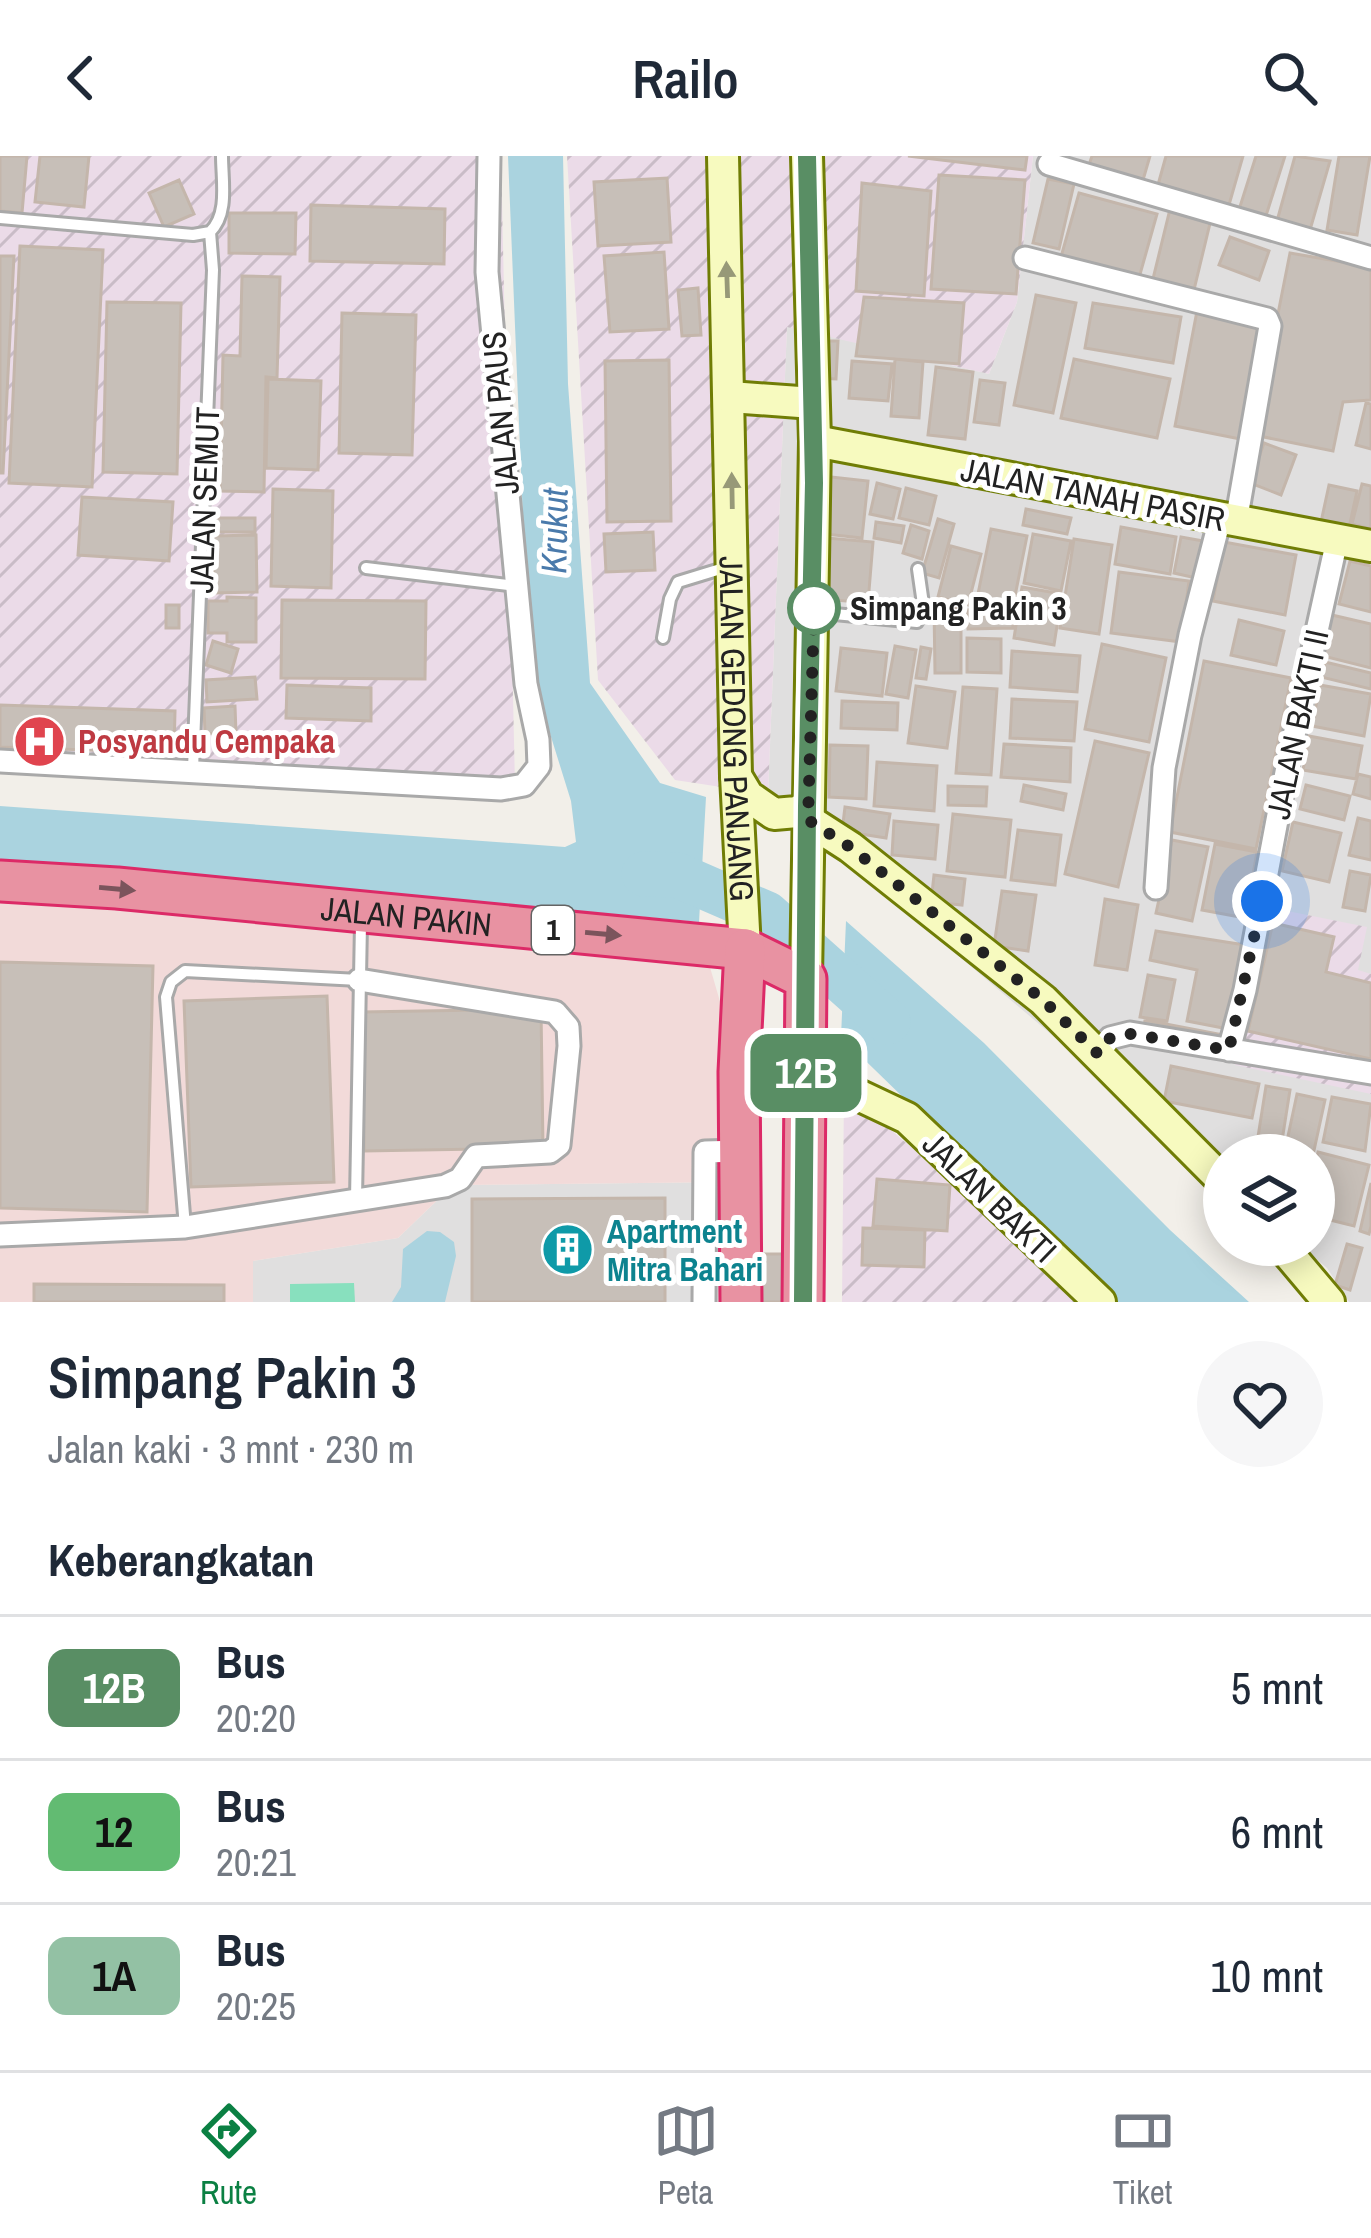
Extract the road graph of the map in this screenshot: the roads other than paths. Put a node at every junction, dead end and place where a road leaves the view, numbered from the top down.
1 (222, 156) edge
2 (489, 156) edge
3 (723, 156) edge
4 (807, 156) edge
5 (1049, 164) dead end
6 (0, 218) edge
7 (210, 232) junction
8 (1025, 258) dead end
9 (1371, 258) edge
10 (730, 397) junction
11 (813, 403) junction
12 (814, 440) junction
13 (1228, 520) junction
14 (1337, 540) junction
15 (1371, 547) edge
16 (734, 566) junction
17 (366, 568) dead end
18 (918, 569) dead end
19 (516, 586) junction
20 (814, 612) junction
21 (663, 638) dead end
22 (0, 760) edge
23 (193, 769) junction
24 (736, 791) junction
25 (807, 824) junction
26 (0, 881) edge
27 (1156, 888) dead end
28 (361, 913) junction
29 (743, 930) junction
30 (806, 971) junction
31 (358, 980) junction
32 (1229, 1050) junction
33 (1098, 1054) junction
34 (1371, 1073) edge
35 (806, 1079) junction
36 (740, 1151) junction
37 (1203, 1161) edge
38 (356, 1199) junction
39 (185, 1227) junction
40 (0, 1235) edge
41 (1299, 1266) edge
42 (704, 1302) edge
43 (741, 1302) edge
44 (803, 1302) edge
45 (1100, 1302) edge
46 (1329, 1302) edge

1 - 7 lane, JALAN SEMUT
2 - 19 street, JALAN PAUS
10 -> 3 main road, JALAN GEDONG PANJANG
4 - 11 main road, JALAN GEDONG PANJANG
5 - 9 street
6 - 7 lane
7 - 23 lane, JALAN SEMUT
8 - 13 street
10 - 11 main road
16 -> 10 main road, JALAN GEDONG PANJANG
11 - 12 main road, JALAN GEDONG PANJANG
12 - 13 main road, JALAN TANAH PASIR
12 - 20 main road, JALAN GEDONG PANJANG
13 - 14 main road, JALAN TANAH PASIR
13 - 27 street
14 - 15 main road, JALAN TANAH PASIR
14 - 32 street, JALAN BAKTI II
16 - 21 lane
16 - 24 main road, JALAN GEDONG PANJANG
17 - 19 lane
18 - 20 lane
19 - 23 street, JALAN PAUS
20 - 25 main road, JALAN GEDONG PANJANG
22 - 23 street, JALAN PAUS
24 - 25 main road
24 - 29 main road, JALAN GEDONG PANJANG
25 - 30 main road, JALAN GEDONG PANJANG
25 - 33 main road
26 -> 28 highway, JALAN PAKIN / 1
28 -> 29 highway, JALAN PAKIN / 1
28 - 31 lane
29 - 30 highway, JALAN PAKIN / 1
29 - 36 highway, JALAN GEDONG PANJANG
30 - 35 highway, JALAN GEDONG PANJANG
31 - 38 lane
31 - 38 street
31 - 39 lane
32 - 33 street
32 - 34 street
33 - 37 main road
35 - 44 highway, JALAN GEDONG PANJANG
35 - 45 main road, JALAN BAKTI
36 - 42 street
36 - 43 highway, JALAN GEDONG PANJANG
38 - 39 street
39 - 40 street
41 - 46 main road

